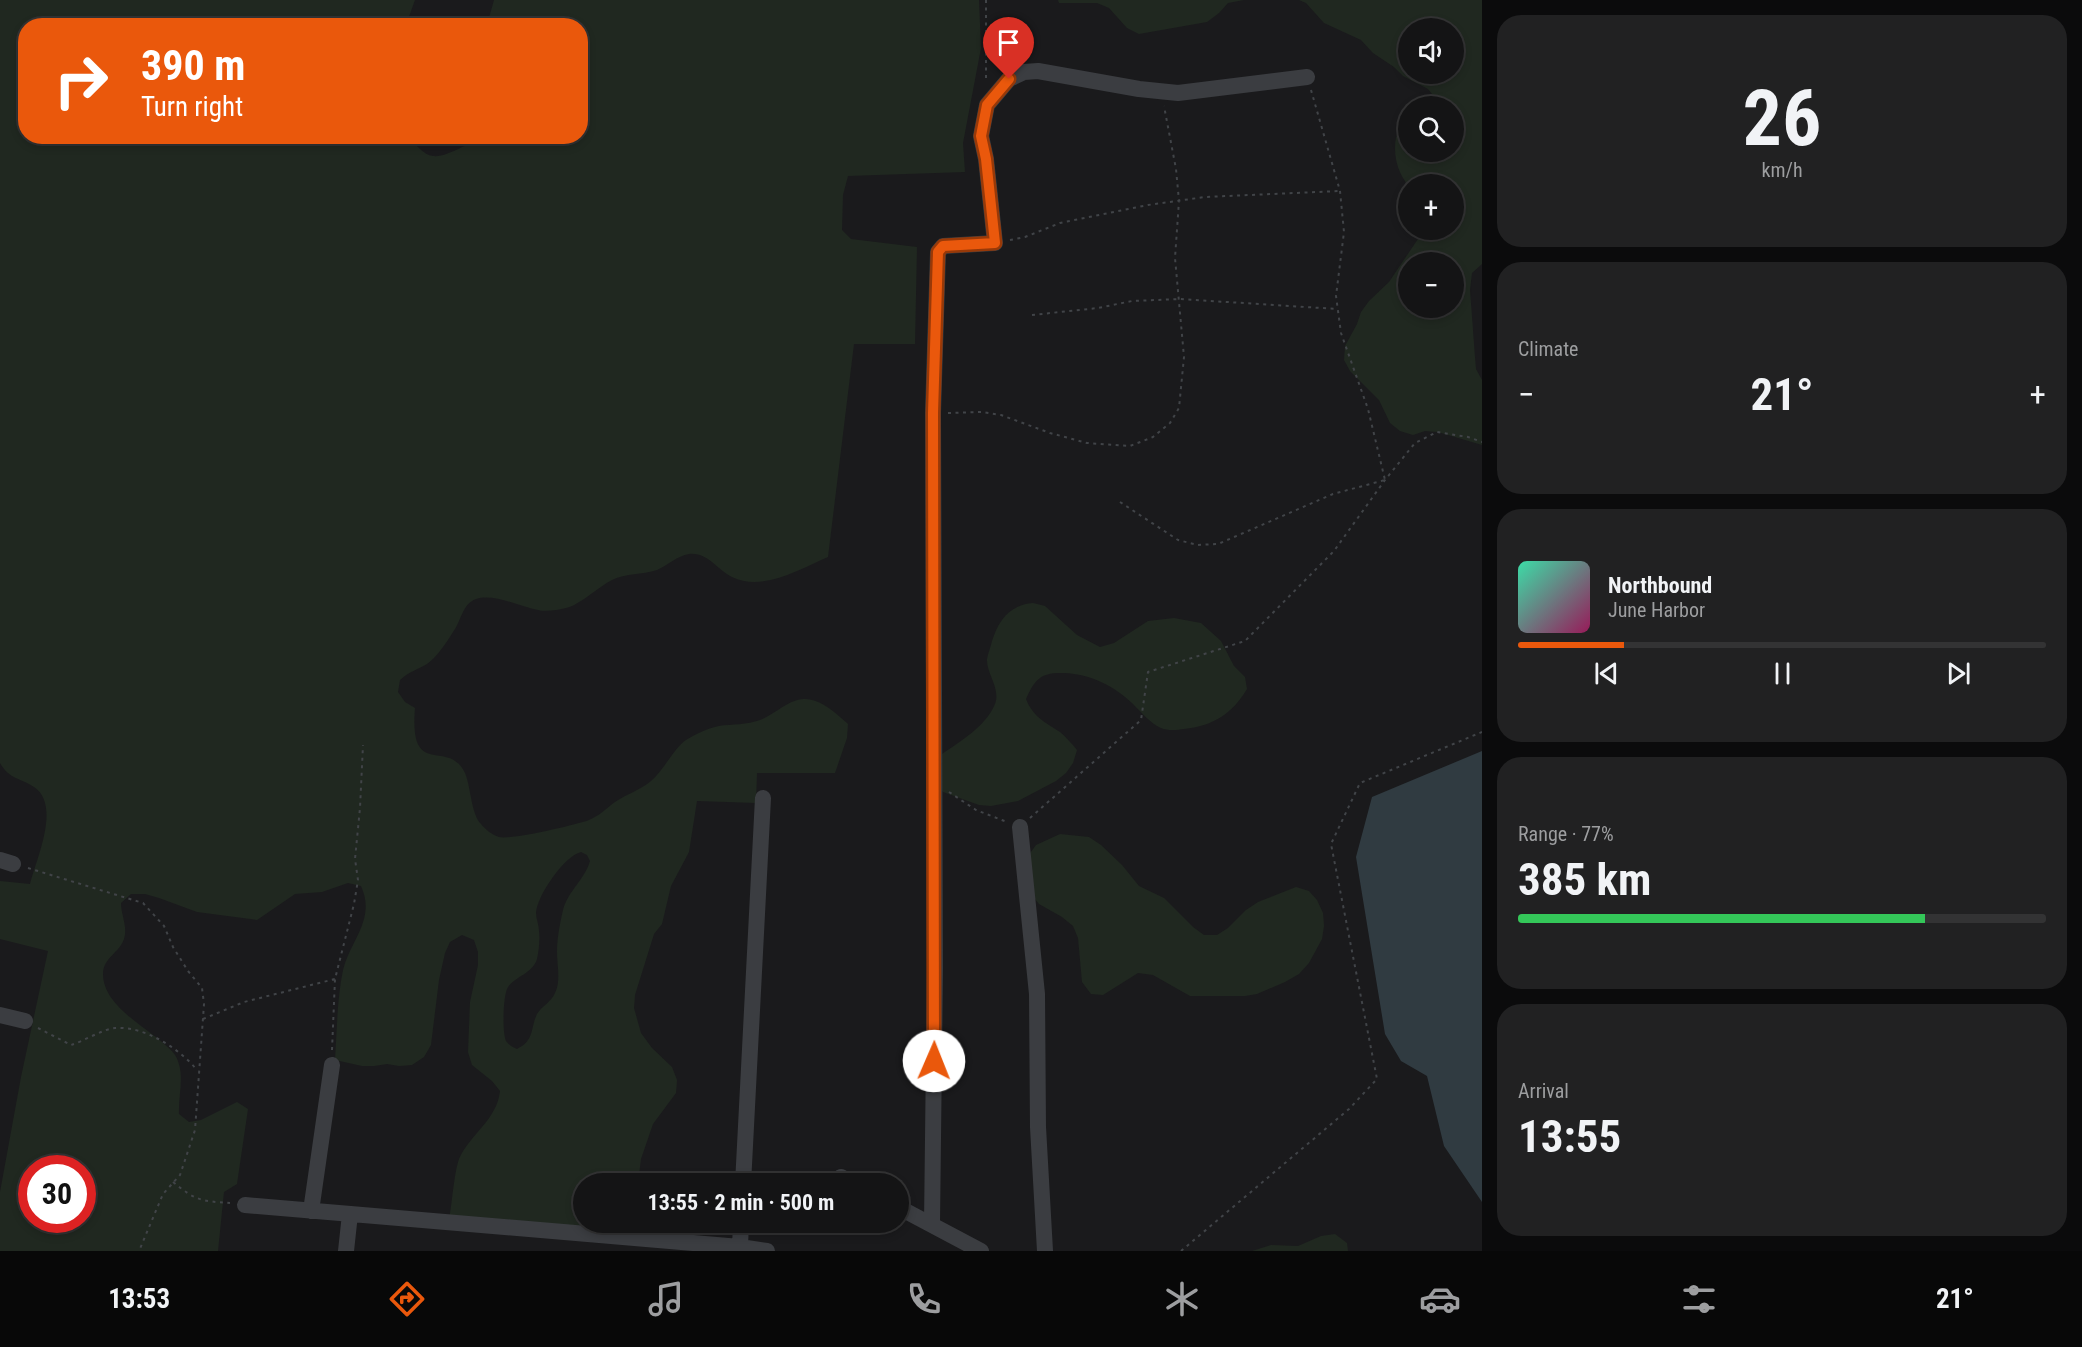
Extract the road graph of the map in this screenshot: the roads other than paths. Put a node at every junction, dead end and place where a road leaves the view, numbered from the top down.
1 (1307, 77) road end
2 (763, 798) dead end
3 (1020, 827) road end
4 (0, 1015) edge
5 (25, 1021) road end
6 (332, 1065) road end
7 (744, 1173) edge
8 (245, 1204) road end
9 (311, 1211) junction
10 (909, 1212) edge
11 (350, 1214) junction
12 (932, 1224) junction
13 (741, 1233) edge
14 (740, 1247) junction
15 (345, 1251) edge
16 (767, 1251) edge
17 (981, 1251) edge
18 (1045, 1251) edge

1 - 12 street
2 - 7 street
3 - 18 street
4 - 5 street
6 - 9 street
8 - 9 street
9 - 11 street
10 - 12 street
11 - 14 street
11 - 15 street
12 - 17 street
13 - 14 street
14 - 16 street

